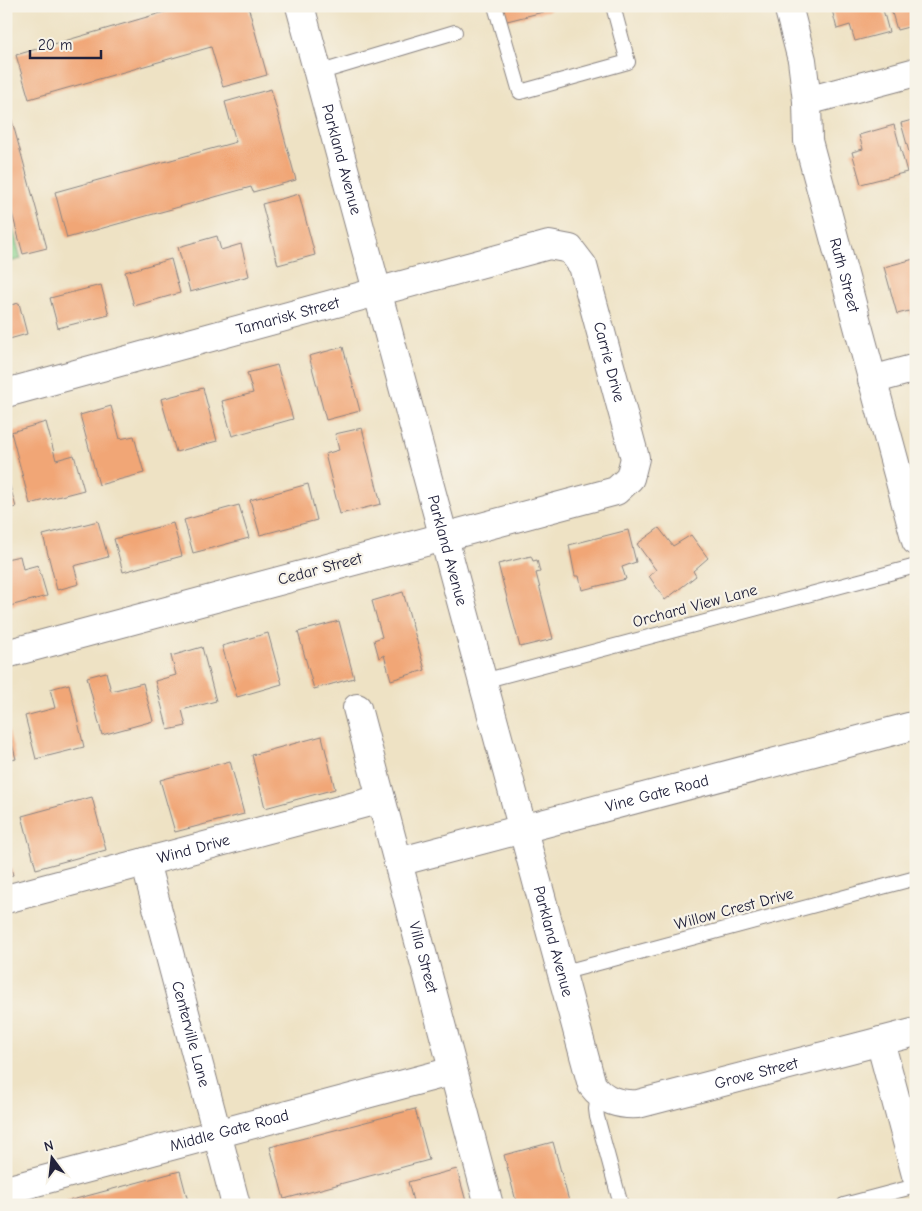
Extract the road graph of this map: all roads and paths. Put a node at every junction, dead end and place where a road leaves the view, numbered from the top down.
1 (300, 6) edge
2 (495, 6) edge
3 (614, 6) edge
4 (788, 6) edge
5 (455, 32) dead end
6 (916, 72) edge
7 (318, 73) junction
8 (807, 101) junction
9 (570, 249) joint
10 (378, 293) junction
11 (916, 368) edge
12 (872, 380) junction
13 (6, 392) edge
14 (630, 478) joint
15 (444, 536) junction
16 (916, 542) edge
17 (916, 566) edge
18 (6, 654) edge
19 (483, 681) junction
20 (357, 708) dead end
21 (916, 725) edge
22 (381, 799) junction
23 (522, 830) junction
24 (145, 862) junction
25 (398, 862) junction
26 (916, 878) edge
27 (6, 899) edge
28 (561, 974) junction
29 (916, 1032) edge
30 (880, 1041) junction
31 (453, 1072) junction
32 (598, 1093) junction
33 (218, 1134) junction
34 (916, 1175) edge
35 (916, 1186) edge
36 (6, 1190) edge
37 (236, 1205) edge
38 (488, 1205) edge
39 (621, 1205) edge
40 (844, 1205) edge

1 - 7 street, Parkland Avenue
2 - 3 lane
4 - 8 street, Ruth Street
5 - 7 lane
6 - 8 street
7 - 10 street, Parkland Avenue
8 - 12 street, Ruth Street
9 - 10 street, Tamarisk Street
9 - 14 street, Carrie Drive
10 - 13 street, Tamarisk Street
10 - 15 street, Parkland Avenue
11 - 12 street
12 - 16 street, Ruth Street
14 - 15 street, Cedar Street
15 - 18 street, Cedar Street
15 - 19 street, Parkland Avenue
17 - 19 lane, Orchard View Lane
19 - 23 street, Parkland Avenue
20 - 22 street, Villa Street
21 - 23 street, Vine Gate Road
22 - 24 street, Wind Drive
22 - 25 street, Villa Street
23 - 25 street, Vine Gate Road
23 - 28 street, Parkland Avenue
24 - 27 street, Wind Drive
24 - 33 street, Centerville Lane
25 - 31 street, Villa Street
26 - 28 lane, Willow Crest Drive
28 - 32 street, Parkland Avenue
29 - 30 street, Grove Street
30 - 32 street, Grove Street
30 - 34 street
31 - 33 street, Middle Gate Road
31 - 38 street, Villa Street
32 - 39 lane
33 - 36 street, Middle Gate Road
33 - 37 street, Centerville Lane
35 - 40 lane

